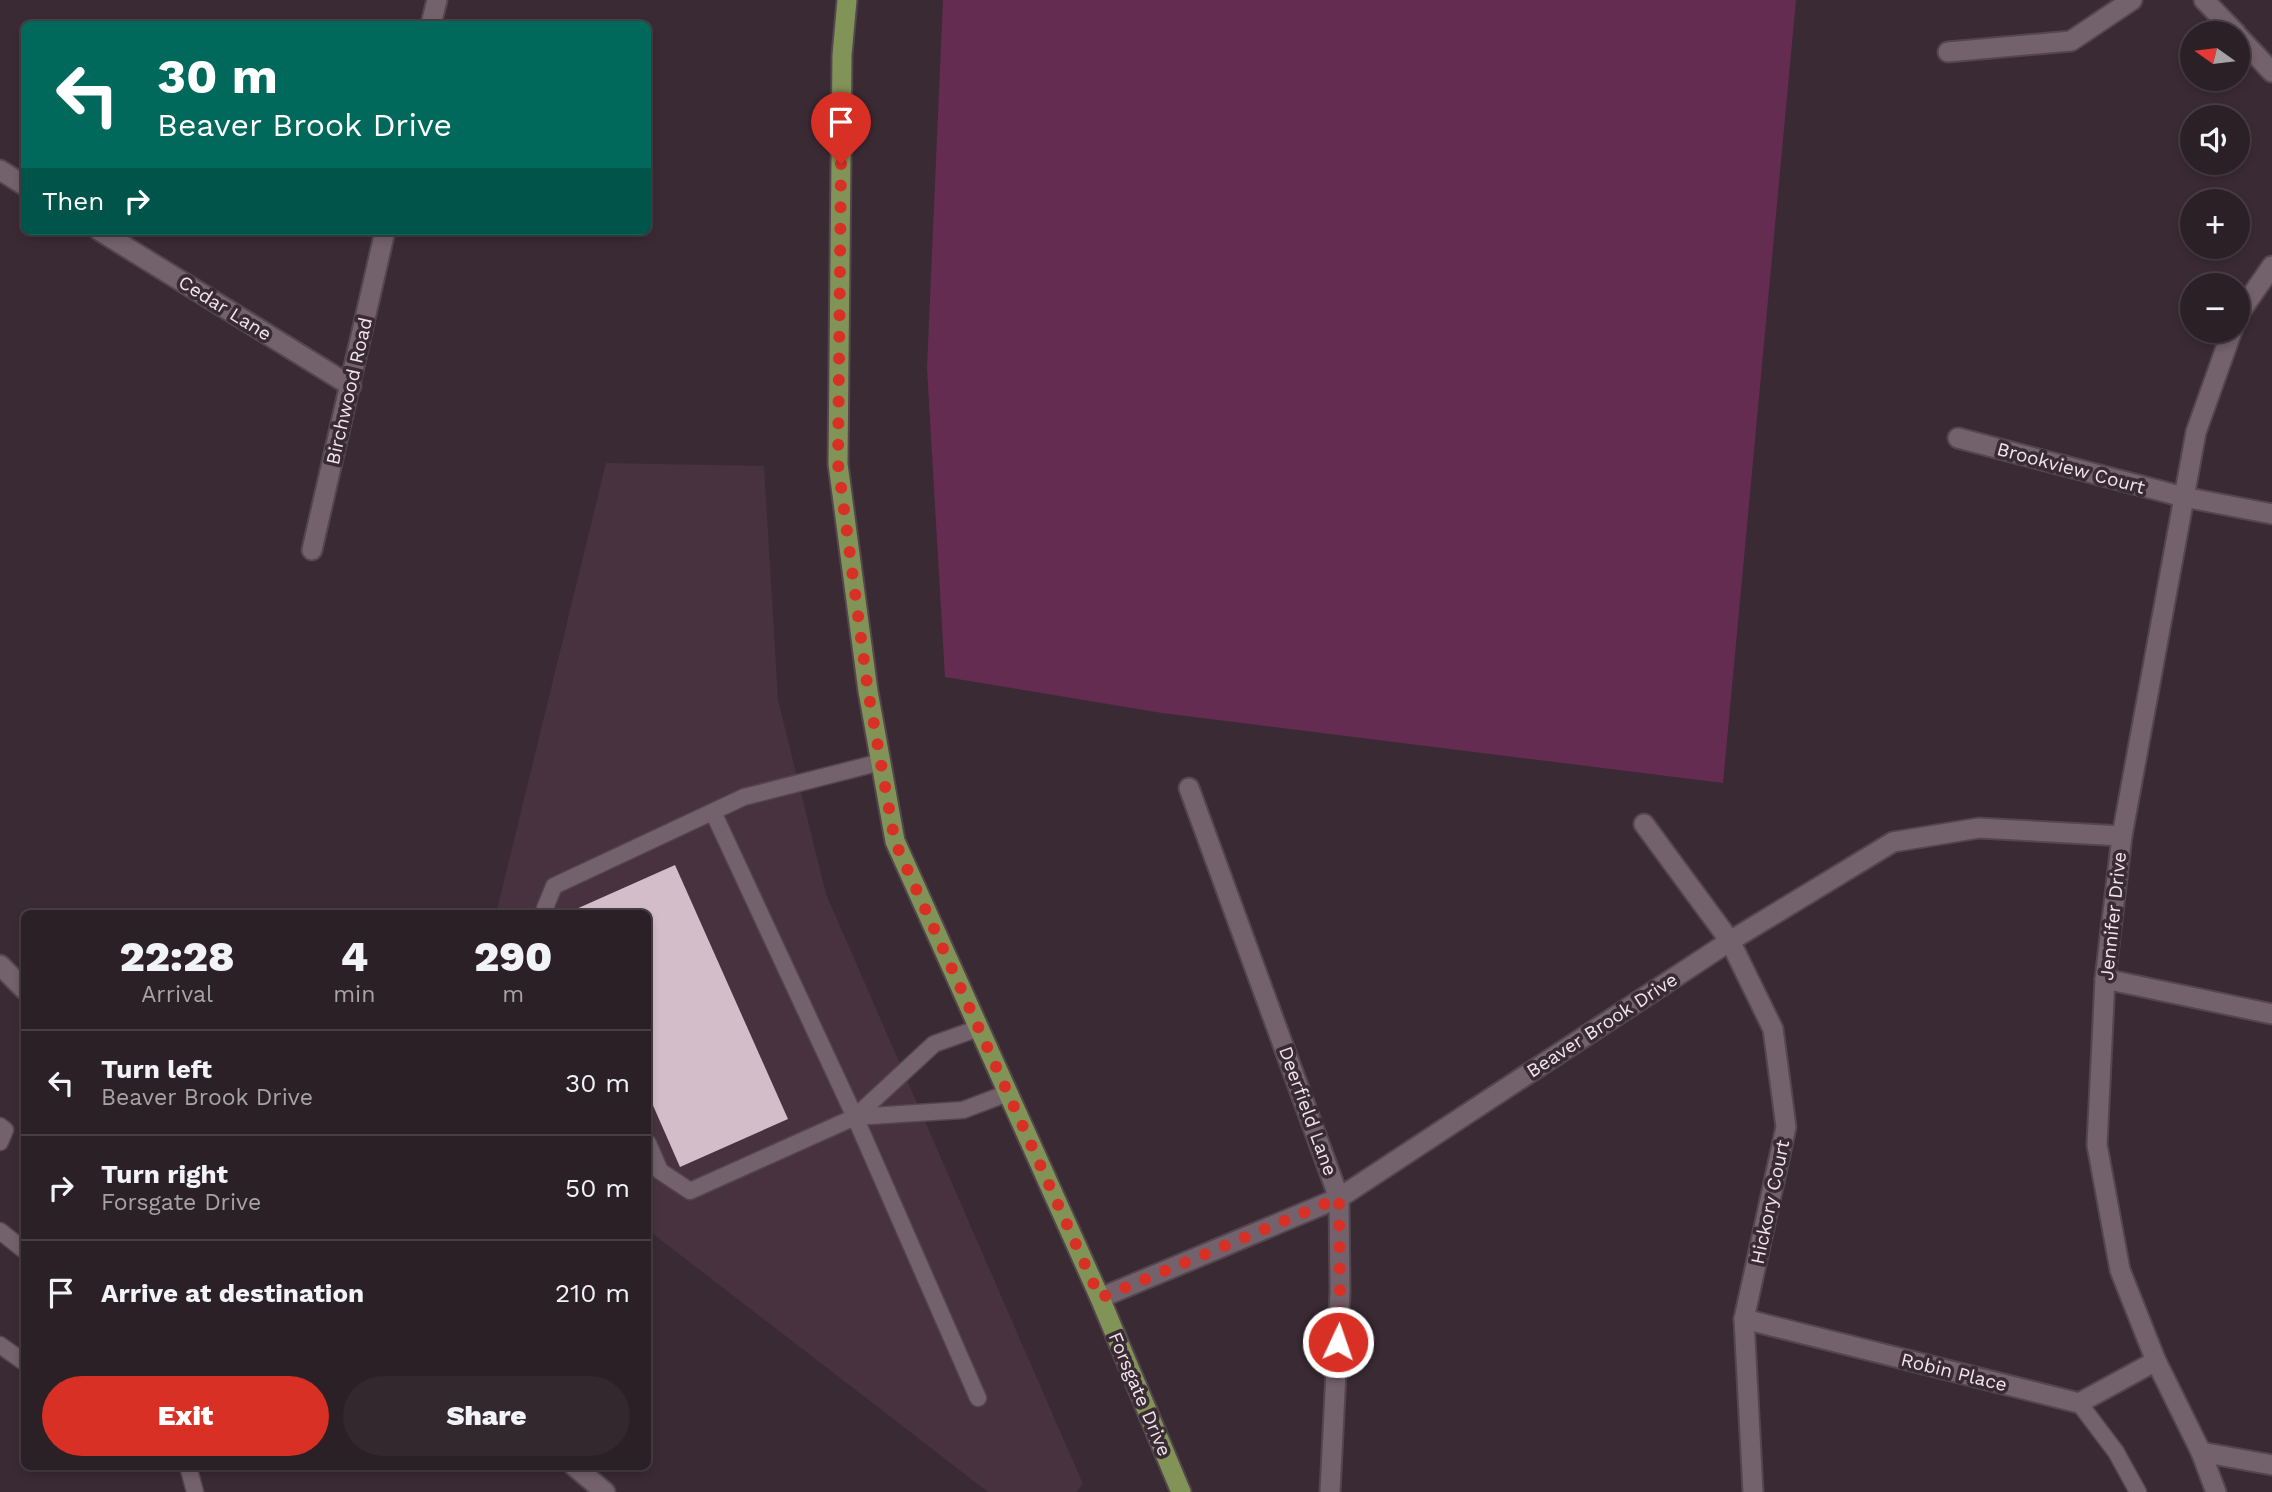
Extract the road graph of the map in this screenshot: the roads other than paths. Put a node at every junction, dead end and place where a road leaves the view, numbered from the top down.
1 (437, 0) edge
2 (847, 0) edge
3 (2132, 0) edge
4 (2204, 0) edge
5 (432, 21) edge
6 (2224, 21) edge
7 (2250, 48) edge
8 (1948, 52) dead end
9 (2272, 72) edge
10 (0, 170) edge
11 (21, 183) edge
12 (106, 235) edge
13 (384, 235) edge
14 (2272, 266) edge
15 (2250, 298) edge
16 (2228, 343) edge
17 (351, 386) junction
18 (1958, 438) dead end
19 (2184, 497) junction
20 (2272, 514) edge
21 (312, 550) dead end
22 (881, 761) junction
23 (1189, 788) dead end
24 (713, 812) junction
25 (1644, 824) dead end
26 (2122, 836) junction
27 (546, 910) edge
28 (1730, 941) junction
29 (0, 965) edge
30 (2105, 979) junction
31 (21, 986) edge
32 (2272, 1014) edge
33 (979, 1028) junction
34 (1008, 1093) junction
35 (855, 1117) junction
36 (0, 1126) edge
37 (0, 1142) edge
38 (651, 1150) edge
39 (1339, 1198) junction
40 (0, 1231) edge
41 (21, 1248) edge
42 (1100, 1298) junction
43 (1744, 1319) junction
44 (0, 1345) edge
45 (21, 1360) edge
46 (2156, 1361) junction
47 (978, 1398) dead end
48 (2078, 1403) junction
49 (2201, 1452) junction
50 (2272, 1465) edge
51 (189, 1470) edge
52 (579, 1470) edge
53 (195, 1492) edge
54 (605, 1492) edge
55 (1181, 1492) edge
56 (1330, 1492) edge
57 (1754, 1492) edge
58 (2138, 1492) edge
59 (2216, 1492) edge

1 - 5 street
2 - 22 main road, Forsgate Drive
3 - 8 street
4 - 6 street
7 - 9 street
10 - 11 street
12 - 17 street, Cedar Lane
13 - 17 street, Birchwood Road
14 - 15 street
16 - 19 street, Jennifer Drive
17 - 21 street, Birchwood Road
18 - 19 street, Brookview Court
19 - 20 street, Brookview Court
19 - 26 street, Jennifer Drive
22 - 24 lane
22 - 33 main road, Forsgate Drive
23 - 39 street, Deerfield Lane
24 - 27 lane
24 - 35 lane
25 - 28 street, Hickory Court
26 - 28 street, Beaver Brook Drive
26 - 30 street, Jennifer Drive
28 - 39 street, Beaver Brook Drive
28 - 43 street, Hickory Court
29 - 31 street
30 - 32 street
30 - 46 street, Jennifer Drive
33 - 34 main road, Forsgate Drive
33 - 35 lane
34 - 35 lane
34 - 42 main road, Forsgate Drive
35 - 38 lane
35 - 47 lane
36 - 37 lane
39 - 42 street, Beaver Brook Drive
39 - 56 street, Deerfield Lane
40 - 41 lane
42 - 55 main road, Forsgate Drive
43 - 48 street, Robin Place
43 - 57 street, Hickory Court
44 - 45 lane
46 - 48 street
46 - 49 street, Jennifer Drive
48 - 58 lane
49 - 50 street
49 - 59 street, Jennifer Drive
51 - 53 lane
52 - 54 street

